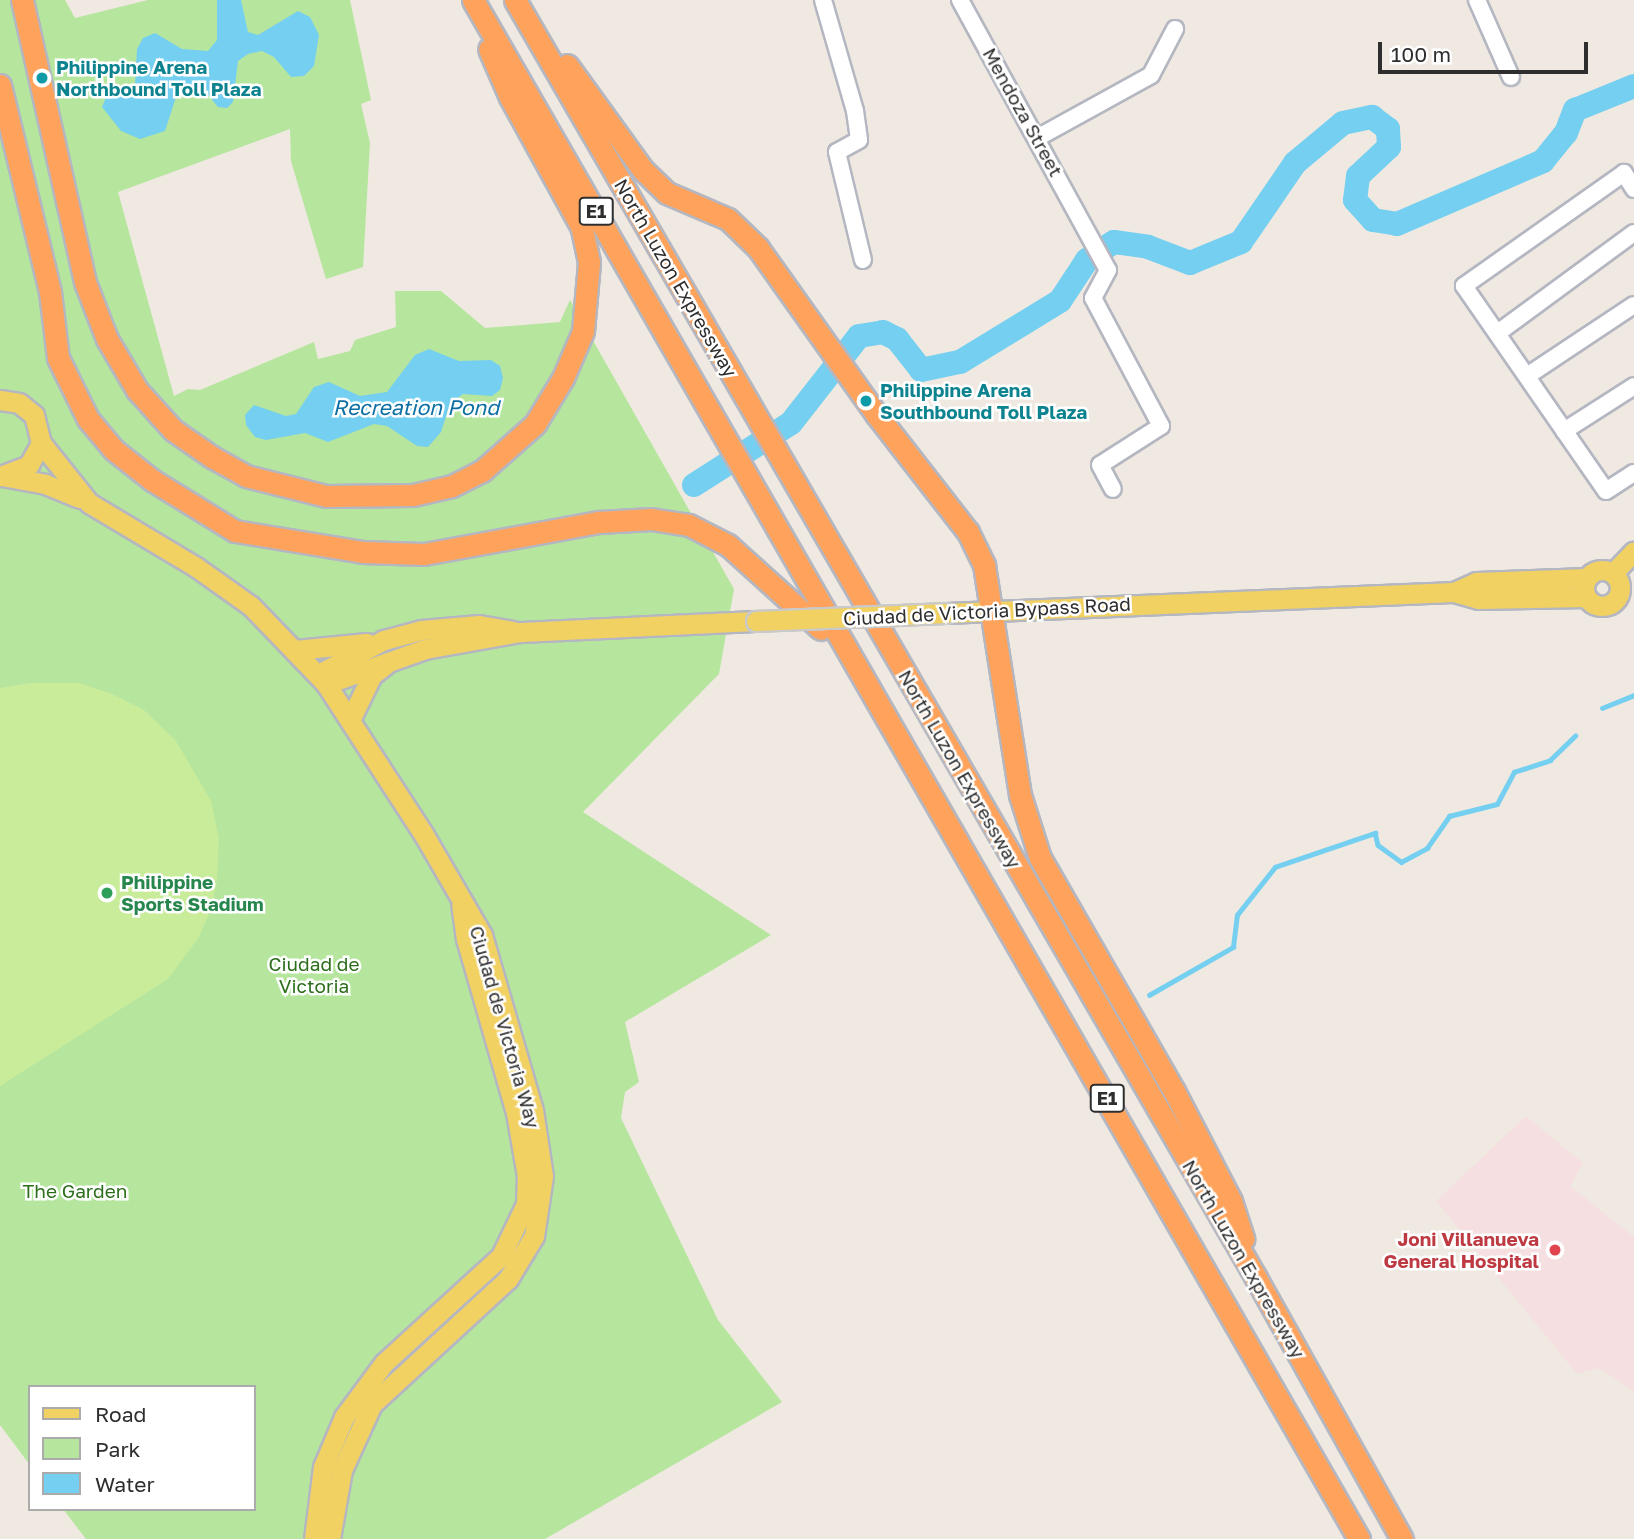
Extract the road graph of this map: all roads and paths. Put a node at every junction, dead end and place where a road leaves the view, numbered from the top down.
1 (22, 0) edge
2 (468, 0) edge
3 (473, 0) edge
4 (517, 0) edge
5 (823, 0) edge
6 (960, 0) edge
7 (1478, 0) edge
8 (1175, 29) dead end
9 (1511, 77) dead end
10 (0, 85) edge
11 (1037, 138) junction
12 (1634, 189) edge
13 (1634, 233) edge
14 (863, 260) dead end
15 (1634, 305) edge
16 (1499, 332) junction
17 (1527, 376) junction
18 (1634, 386) edge
19 (4, 397) edge
20 (1564, 431) junction
21 (41, 443) junction
22 (1634, 472) edge
23 (2, 476) edge
24 (1114, 489) dead end
25 (89, 503) junction
26 (1634, 551) edge
27 (1623, 579) edge
28 (1587, 588) junction
29 (991, 610) junction
30 (520, 632) junction
31 (384, 640) junction
32 (295, 650) junction
33 (393, 659) junction
34 (853, 659) junction
35 (321, 679) junction
36 (351, 718) junction
37 (1256, 1278) junction
38 (323, 1512) junction
39 (314, 1539) edge
40 (330, 1539) edge
41 (1359, 1539) edge
42 (1402, 1539) edge

1 - 2 highway
3 - 34 highway, North Luzon Expressway / E1
4 - 29 highway
4 - 37 highway, North Luzon Expressway / E1
5 - 14 street
6 - 11 street, Mendoza Street
7 - 9 street
8 - 11 street
10 - 34 highway
11 - 24 street, Mendoza Street
12 - 16 street
13 - 16 street
15 - 17 street
16 - 17 street
17 - 20 street
18 - 20 street
19 - 21 main road, Ciudad de Victoria Way
20 - 22 street
21 - 23 main road
21 - 25 main road, Ciudad de Victoria Way
23 - 25 main road
25 - 32 main road, Ciudad de Victoria Way
26 - 27 main road
27 - 28 main road
27 - 28 main road
28 - 29 main road, Ciudad de Victoria Bypass Road
29 - 30 main road, Ciudad de Victoria Bypass Road, bridge
29 - 37 highway
30 - 31 main road, Ciudad de Victoria Bypass Road
30 - 33 main road, Ciudad de Victoria Bypass Road
31 - 32 main road
31 - 35 main road, Ciudad de Victoria Bypass Road
32 - 35 main road, Ciudad de Victoria Way
33 - 35 main road, Ciudad de Victoria Bypass Road
33 - 36 main road
34 - 41 highway, North Luzon Expressway / E1
35 - 36 main road, Ciudad de Victoria Way
36 - 38 main road, Ciudad de Victoria Way
37 - 42 highway, North Luzon Expressway / E1
38 - 39 main road, Ciudad de Victoria Way
38 - 40 main road, Ciudad de Victoria Way

